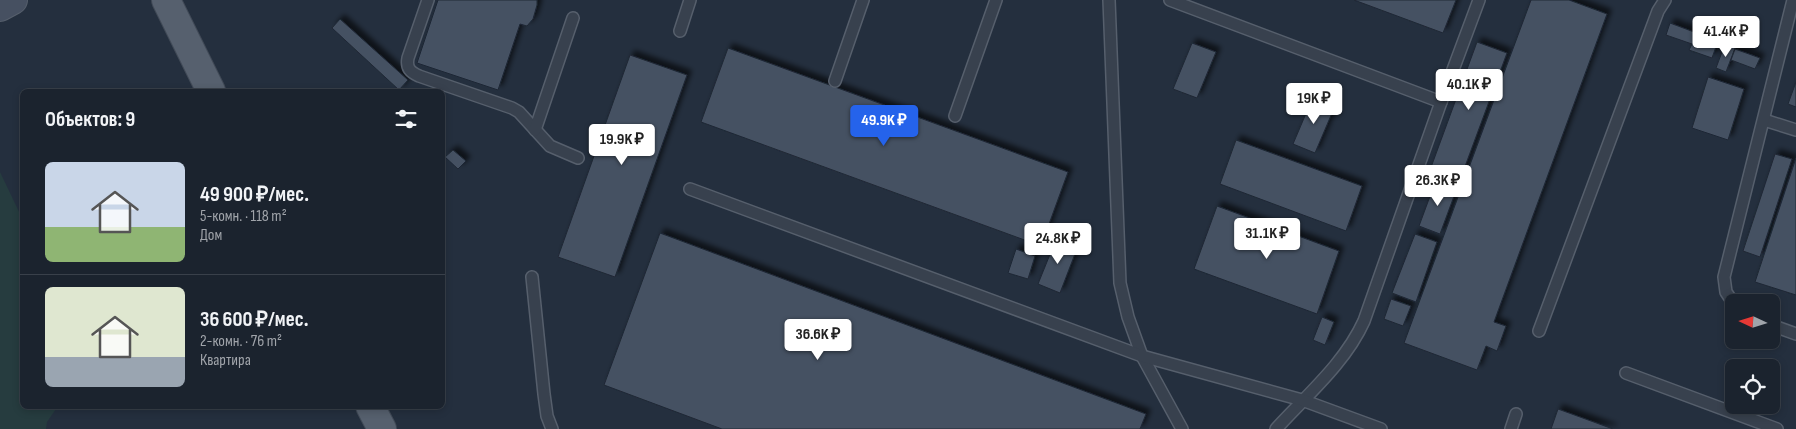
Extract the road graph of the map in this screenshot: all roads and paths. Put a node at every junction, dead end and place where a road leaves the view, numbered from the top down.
1 (13, 0) edge
2 (166, 0) edge
3 (428, 0) edge
4 (690, 0) edge
5 (863, 0) edge
6 (996, 0) edge
7 (1109, 0) edge
8 (1170, 0) edge
9 (1479, 0) edge
10 (1665, 0) edge
11 (1793, 0) edge
12 (0, 7) edge
13 (573, 18) dead end
14 (680, 31) dead end
15 (835, 81) dead end
16 (210, 89) edge
17 (1441, 102) junction
18 (955, 116) dead end
19 (1764, 120) junction
20 (535, 130) junction
21 (1796, 130) edge
22 (578, 158) dead end
23 (690, 189) dead end
24 (532, 277) dead end
25 (1727, 294) edge
26 (1780, 328) edge
27 (1539, 331) dead end
28 (1796, 334) edge
29 (1142, 356) junction
30 (1626, 373) dead end
31 (1302, 400) junction
32 (372, 409) edge
33 (1516, 414) dead end
34 (382, 429) edge
35 (552, 429) edge
36 (1182, 429) edge
37 (1276, 429) edge
38 (1382, 429) edge
39 (1511, 429) edge
40 (1777, 429) edge

1 - 12 street
2 - 16 main road
3 - 20 lane
4 - 14 lane
5 - 15 lane
6 - 18 lane
7 - 29 lane
8 - 17 lane
9 - 17 lane
10 - 27 lane
11 - 19 lane
13 - 20 lane
17 - 31 lane
19 - 21 lane
19 - 25 lane
20 - 22 lane
23 - 29 lane
24 - 35 lane
26 - 28 lane
29 - 31 lane
29 - 36 lane
30 - 40 lane
31 - 37 lane
31 - 38 lane
32 - 34 main road
33 - 39 lane

